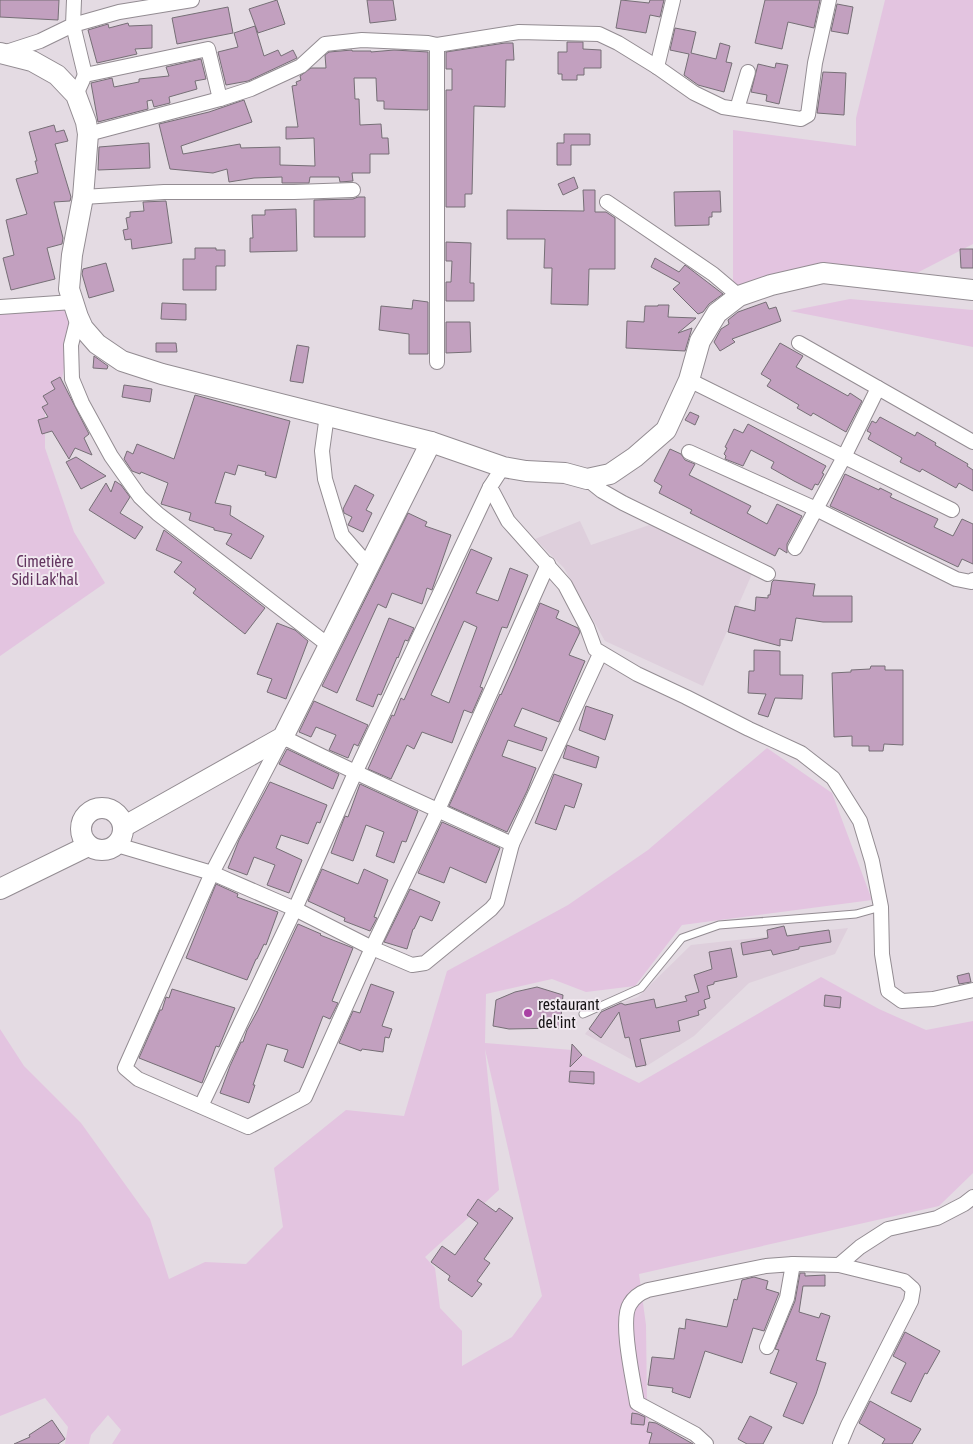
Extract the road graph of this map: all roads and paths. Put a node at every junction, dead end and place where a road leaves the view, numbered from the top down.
1 (74, 0) edge
2 (192, 0) edge
3 (673, 0) edge
4 (829, 0) edge
5 (119, 6) edge
6 (73, 25) junction
7 (437, 45) junction
8 (1, 53) edge
9 (657, 67) junction
10 (748, 72) dead end
11 (85, 75) junction
12 (76, 96) junction
13 (220, 99) junction
14 (737, 110) junction
15 (88, 134) junction
16 (353, 190) dead end
17 (83, 197) junction
18 (607, 202) dead end
19 (973, 290) edge
20 (739, 296) junction
21 (0, 307) edge
22 (75, 309) junction
23 (799, 343) dead end
24 (437, 362) dead end
25 (689, 380) junction
26 (878, 388) junction
27 (327, 416) junction
28 (425, 440) junction
29 (973, 442) edge
30 (689, 452) dead end
31 (844, 457) junction
32 (503, 467) junction
33 (587, 479) junction
34 (490, 487) junction
35 (816, 509) junction
36 (952, 510) dead end
37 (795, 548) dead end
38 (362, 558) junction
39 (548, 564) junction
40 (768, 574) dead end
41 (973, 580) edge
42 (323, 641) junction
43 (600, 654) junction
44 (283, 737) junction
45 (355, 773) junction
46 (438, 810) junction
47 (120, 829) junction
48 (84, 840) junction
49 (512, 844) junction
50 (212, 873) junction
51 (0, 878) edge
52 (0, 889) edge
53 (881, 906) junction
54 (295, 909) junction
55 (372, 948) junction
56 (973, 990) edge
57 (583, 1014) dead end
58 (201, 1106) junction
59 (973, 1197) edge
60 (793, 1264) junction
61 (839, 1265) junction
62 (767, 1347) dead end
63 (706, 1444) edge
64 (840, 1444) edge

1 - 6 street
2 - 5 street
3 - 9 street
4 - 14 street
5 - 6 street
6 - 8 street
6 - 11 street
7 - 9 street
7 - 13 street
7 - 24 street
8 - 12 main road
9 - 14 street
10 - 14 street
11 - 12 street
11 - 13 street
12 - 15 main road
13 - 15 street
15 - 17 main road
16 - 17 street
17 - 22 main road
18 - 20 street
19 - 20 main road
20 - 25 main road
21 - 22 street
22 - 27 main road
22 - 42 street
23 - 26 street
25 - 31 street
25 - 33 main road
26 - 29 street
26 - 31 street
27 - 28 main road
27 - 38 street
28 - 32 main road
28 - 38 main road
28 - 44 main road
30 - 35 street
31 - 35 street
31 - 36 street
32 - 33 main road
32 - 34 street
33 - 40 street
34 - 39 street
34 - 45 street
35 - 37 street
35 - 41 street
38 - 42 main road
39 - 43 street
39 - 46 street
42 - 47 main road
43 - 49 street
43 - 53 street
44 - 45 street
44 - 47 main road
44 - 50 street
45 - 46 street
45 - 54 street
46 - 49 street
46 - 55 street
47 - 48 main road
47 - 48 main road
47 - 50 street
48 - 51 main road
48 - 52 main road
49 - 55 street
50 - 54 street
50 - 58 street
53 - 56 street
53 - 57 lane
54 - 55 street
54 - 58 street
55 - 58 street
59 - 61 street
60 - 61 street
60 - 62 street
60 - 63 street
61 - 64 street

